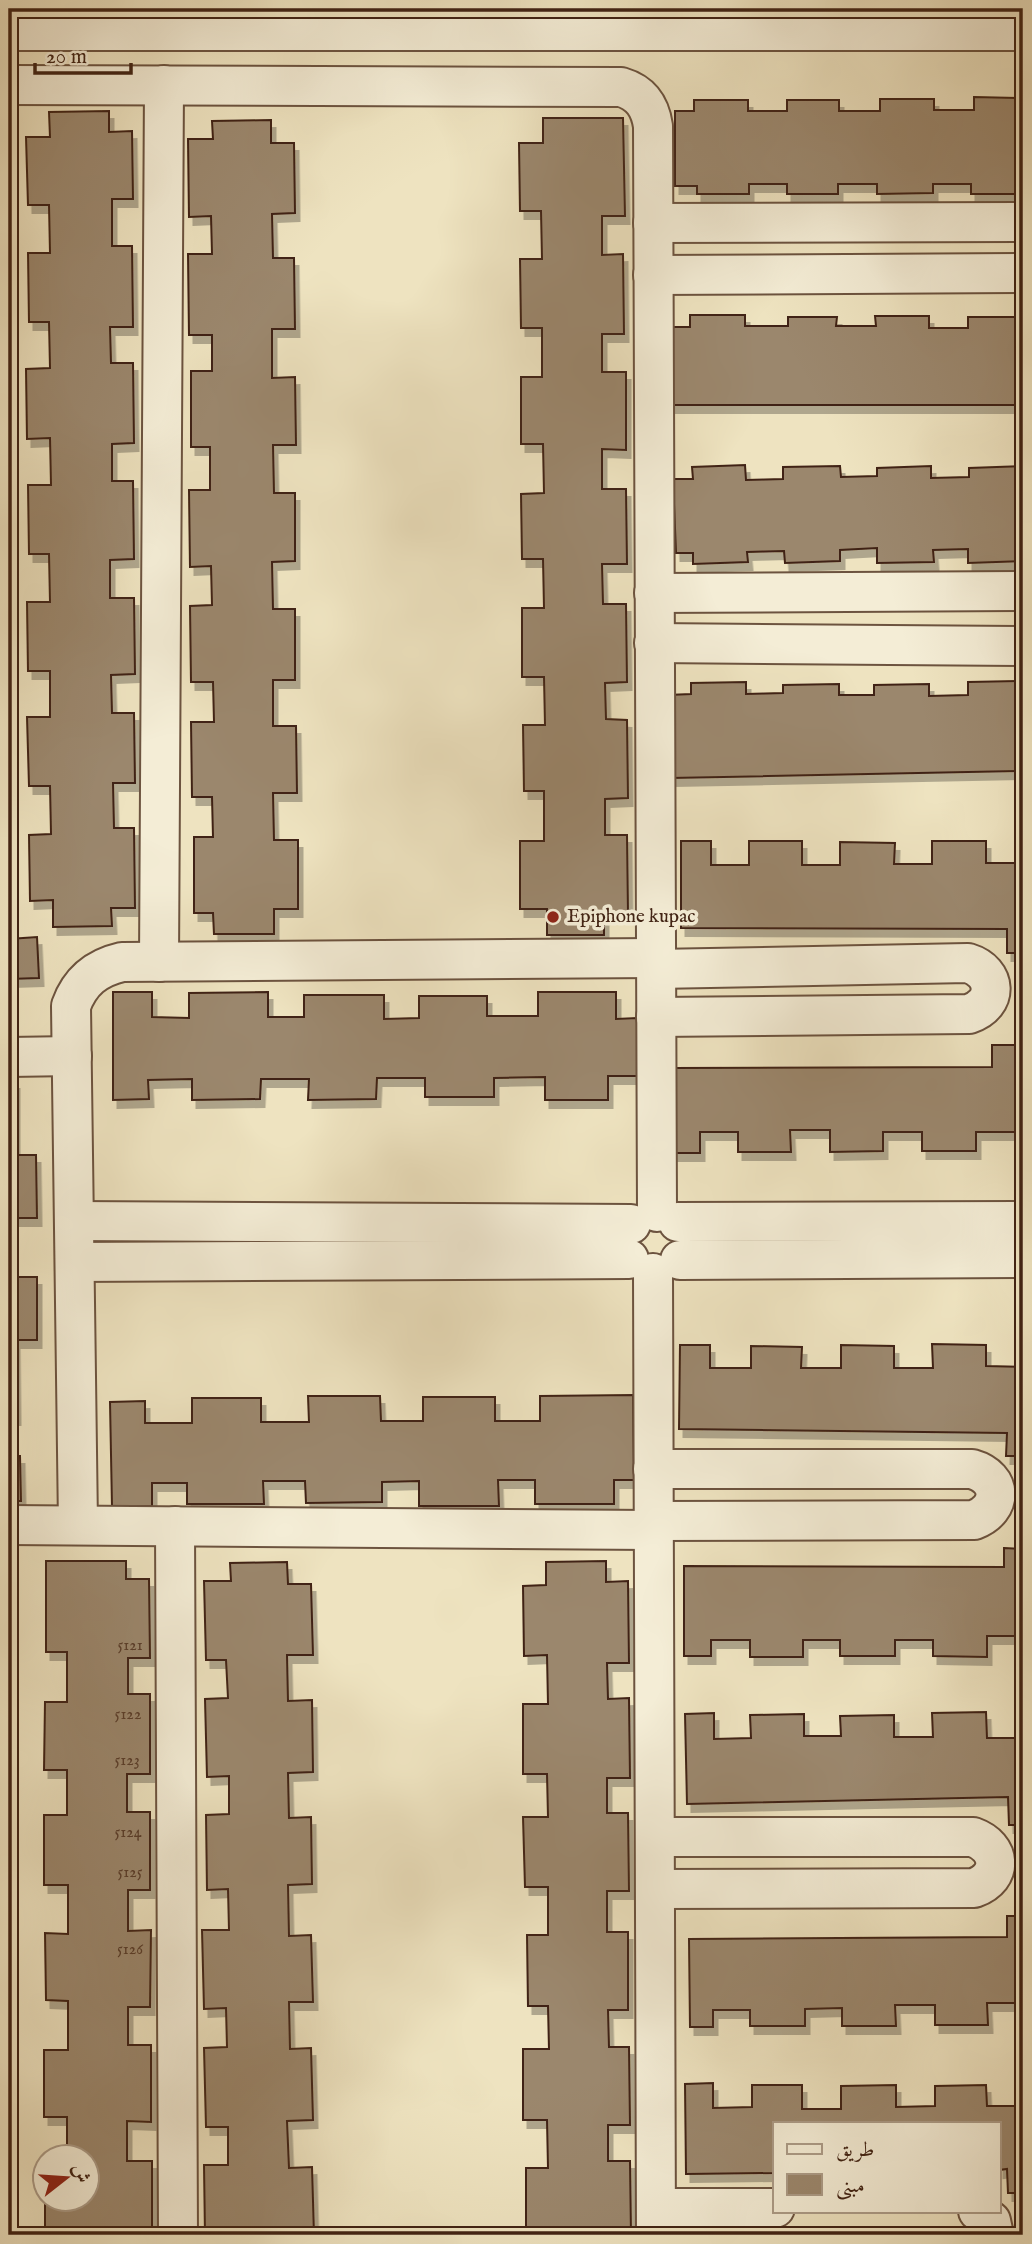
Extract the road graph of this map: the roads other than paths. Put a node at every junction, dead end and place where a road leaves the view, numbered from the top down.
1 (9, 31) edge
2 (1023, 31) edge
3 (9, 85) edge
4 (164, 85) junction
5 (1023, 222) edge
6 (653, 223) junction
7 (1023, 272) edge
8 (653, 275) junction
9 (1023, 591) edge
10 (654, 593) junction
11 (654, 643) junction
12 (1023, 646) edge
13 (159, 962) junction
14 (656, 963) junction
15 (1008, 988) edge
16 (656, 1017) junction
17 (72, 1056) junction
18 (9, 1057) edge
19 (74, 1221) junction
20 (1023, 1221) edge
21 (142, 1222) junction
22 (655, 1242) junction
23 (1023, 1258) edge
24 (75, 1262) junction
25 (141, 1262) junction
26 (653, 1469) junction
27 (1010, 1494) edge
28 (9, 1525) edge
29 (78, 1525) junction
30 (652, 1525) junction
31 (175, 1526) junction
32 (655, 1838) junction
33 (1010, 1862) edge
34 (655, 1889) junction
35 (773, 2208) edge
36 (656, 2222) edge
37 (178, 2235) edge

1 - 2 street
3 - 4 street
4 - 6 street
4 - 13 street
5 - 6 street
6 - 8 street
7 - 8 street
8 - 10 street
9 - 10 street
10 - 11 street
11 - 12 street
11 - 14 street
13 - 14 street
13 - 17 street
14 - 15 street
14 - 16 street
15 - 16 street
16 - 22 street
17 - 18 street
17 - 19 street
19 - 21 street
19 - 24 street
20 - 22 street
21 - 22 street
21 - 25 street
22 - 23 street
22 - 25 street
22 - 26 street
24 - 25 street
24 - 29 street
26 - 27 street
26 - 30 street
27 - 30 street
28 - 29 street
29 - 31 street
30 - 31 street
30 - 32 street
31 - 37 street
32 - 33 street
32 - 34 street
33 - 34 street
34 - 36 street
35 - 36 street

